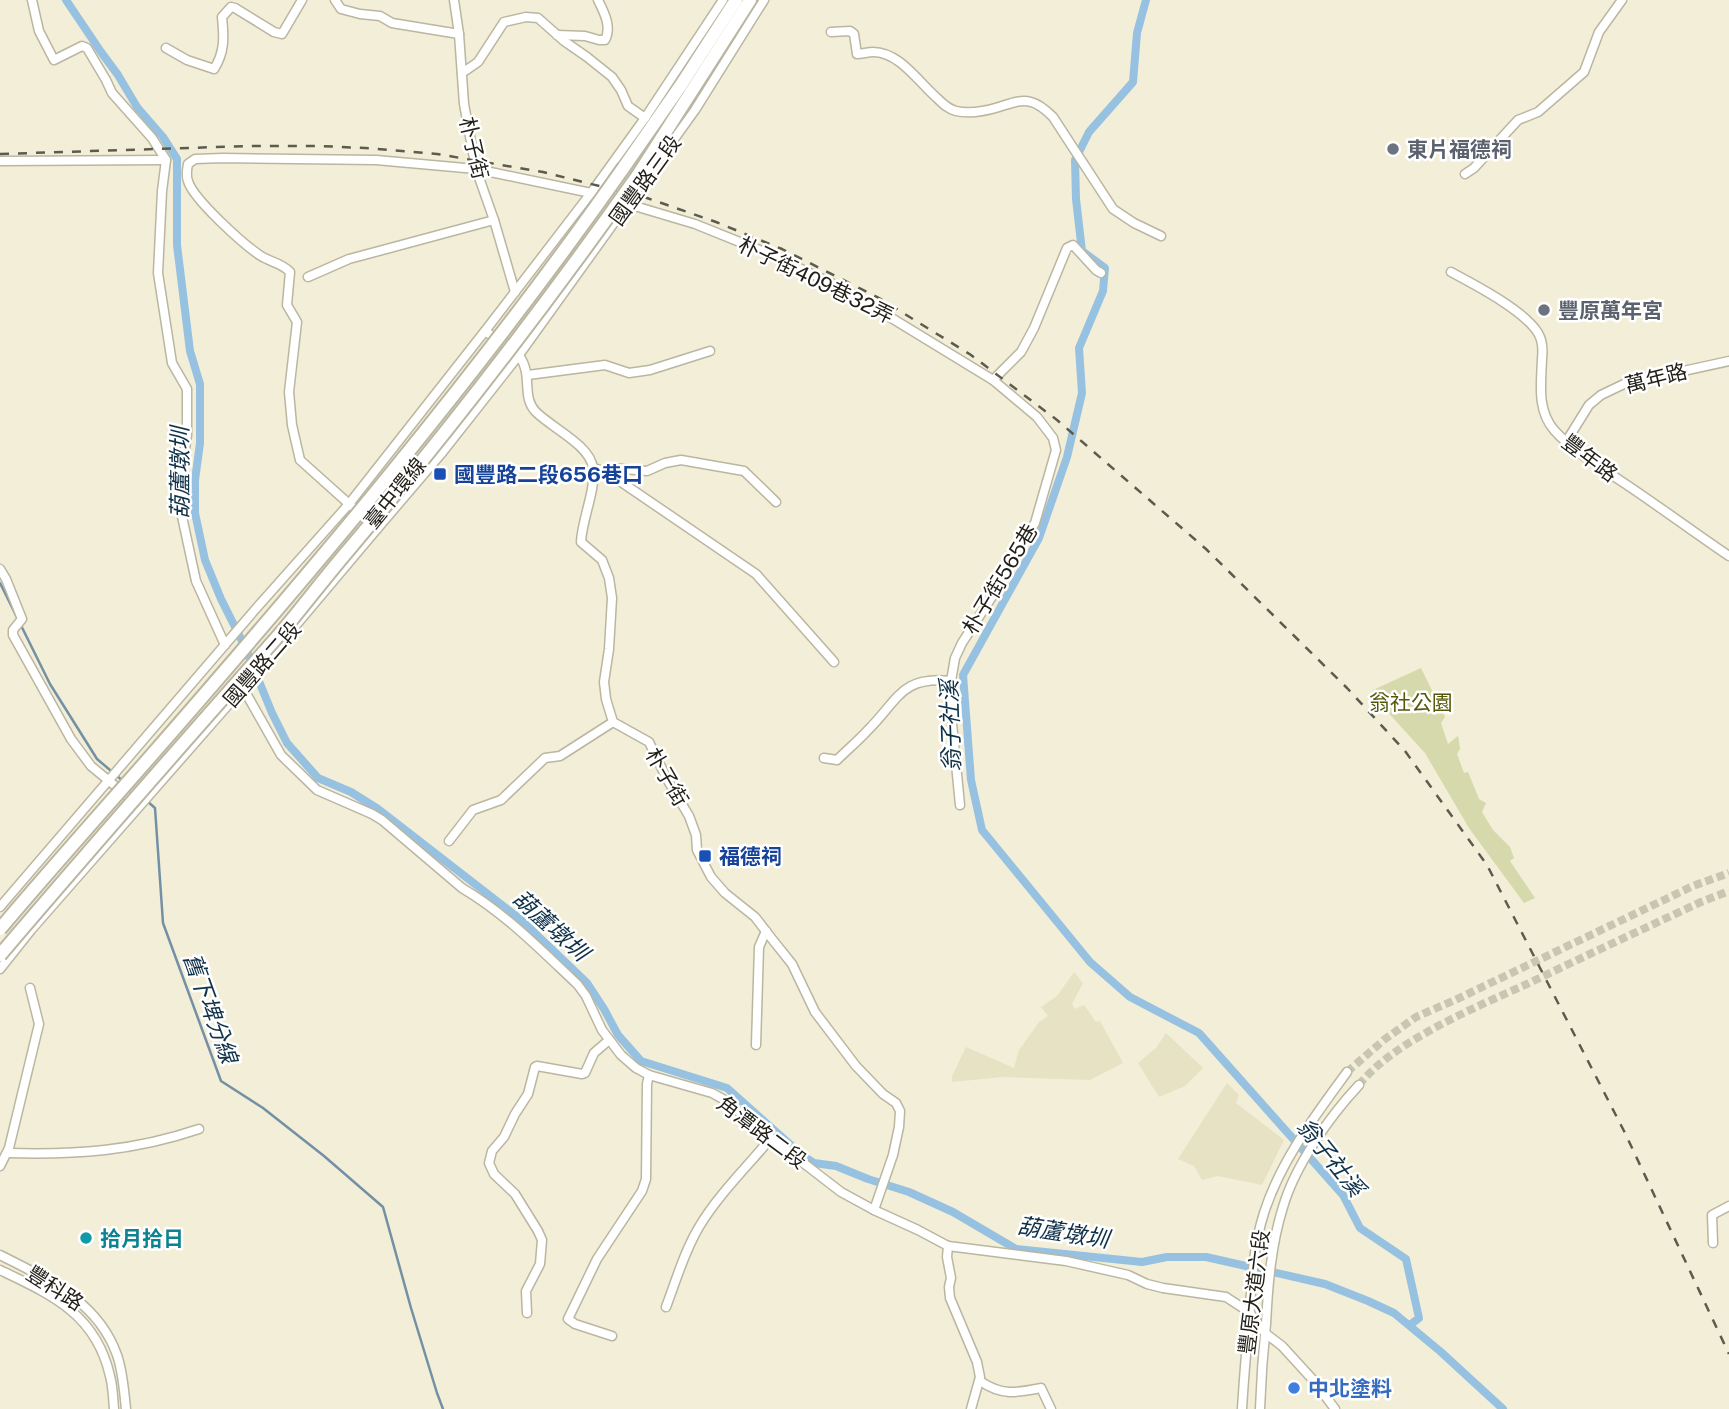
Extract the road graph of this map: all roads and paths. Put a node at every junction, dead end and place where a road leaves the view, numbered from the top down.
1 (32, 0) edge
2 (302, 0) edge
3 (335, 0) edge
4 (454, 0) edge
5 (598, 0) edge
6 (723, 0) edge
7 (736, 0) edge
8 (752, 0) edge
9 (764, 0) edge
10 (1622, 0) edge
11 (831, 32) dead end
12 (459, 34) junction
13 (556, 34) junction
14 (166, 48) dead end
15 (462, 73) junction
16 (645, 118) junction
17 (166, 160) junction
18 (0, 161) edge
19 (476, 169) junction
20 (1465, 174) dead end
21 (591, 193) junction
22 (628, 204) junction
23 (494, 220) junction
24 (1161, 236) dead end
25 (1451, 272) dead end
26 (1101, 273) dead end
27 (308, 277) dead end
28 (515, 292) junction
29 (548, 316) junction
30 (485, 331) junction
31 (710, 351) dead end
32 (519, 355) junction
33 (1729, 361) edge
34 (528, 375) junction
35 (993, 380) junction
36 (1566, 442) junction
37 (593, 468) junction
38 (605, 471) junction
39 (776, 502) dead end
40 (349, 504) junction
41 (377, 529) junction
42 (1729, 556) edge
43 (0, 569) edge
44 (225, 645) junction
45 (834, 662) dead end
46 (951, 681) junction
47 (243, 688) junction
48 (613, 722) junction
49 (824, 758) dead end
50 (108, 781) junction
51 (139, 805) junction
52 (960, 805) dead end
53 (449, 841) dead end
54 (0, 907) edge
55 (0, 929) edge
56 (766, 931) junction
57 (0, 955) edge
58 (0, 969) edge
59 (30, 988) dead end
60 (609, 1040) junction
61 (756, 1045) dead end
62 (1348, 1072) tunnel mouth
63 (649, 1075) junction
64 (1359, 1086) tunnel mouth
65 (199, 1129) dead end
66 (771, 1138) junction
67 (8, 1153) junction
68 (0, 1166) edge
69 (1729, 1206) edge
70 (874, 1210) junction
71 (1713, 1243) dead end
72 (948, 1246) junction
73 (0, 1255) edge
74 (0, 1270) edge
75 (666, 1307) dead end
76 (1249, 1312) junction
77 (527, 1313) dead end
78 (1265, 1332) junction
79 (612, 1336) dead end
80 (979, 1381) junction
81 (114, 1409) edge
82 (126, 1409) edge
83 (971, 1409) edge
84 (1051, 1409) edge
85 (1242, 1409) edge
86 (1259, 1409) edge
87 (1335, 1409) edge

1 - 17 street
2 - 14 street
3 - 12 street
4 - 12 street, 朴子街
5 - 13 street
6 - 16 street, 國豐路三段
7 - 55 highway, 臺中環線, bridge
8 - 57 highway, 臺中環線, bridge
9 - 22 street, 國豐路三段
10 - 20 street
11 - 24 street
12 - 15 street, 朴子街
13 - 15 street
13 - 16 street
15 - 19 street, 朴子街
16 - 21 street, 國豐路三段
17 - 18 street
17 - 44 street
19 - 21 street
19 - 23 street, 朴子街
19 - 40 street
21 - 22 street, 朴子街409巷32弄
21 - 28 street, 國豐路三段
22 - 29 street, 國豐路三段
22 - 35 street, 朴子街409巷32弄
23 - 27 street
23 - 28 street, 朴子街
25 - 36 street, 豐年路
26 - 35 street
28 - 29 street
28 - 30 street, 國豐路二段
29 - 32 street, 國豐路三段
30 - 32 street
30 - 40 street, 國豐路二段
31 - 34 street
32 - 34 street
32 - 41 street, 國豐路二段
33 - 36 street, 萬年路
34 - 37 street
35 - 46 street, 朴子街565巷
36 - 42 street, 豐年路
37 - 38 street
37 - 48 street
38 - 39 street
38 - 45 street
40 - 41 street
40 - 44 street, 國豐路二段
41 - 47 street, 國豐路二段
43 - 50 street
44 - 50 street, 國豐路二段
46 - 49 street
46 - 52 street, 朴子街565巷
47 - 51 street, 國豐路二段
47 - 60 street, 角潭路二段
48 - 53 street
48 - 56 street, 朴子街
50 - 51 street
50 - 54 street, 國豐路二段
51 - 58 street, 國豐路二段
56 - 61 street
56 - 70 street, 朴子街
59 - 67 street
60 - 63 street, 角潭路二段
60 - 77 street
62 - 76 street, 豐原大道六段
63 - 66 street, 角潭路二段
63 - 79 street
64 - 78 street, 豐原大道六段
65 - 67 street
66 - 70 street, 角潭路二段
66 - 75 street
67 - 68 street
69 - 71 street
70 - 72 street, 角潭路二段
72 - 76 street, 角潭路二段
72 - 80 street
73 - 82 street, 豐科路
74 - 81 street, 豐科路
76 - 78 street, 角潭路二段
76 - 85 street, 豐原大道六段
78 - 86 street, 豐原大道六段
78 - 87 street, 角潭路二段
80 - 83 street
80 - 84 street

